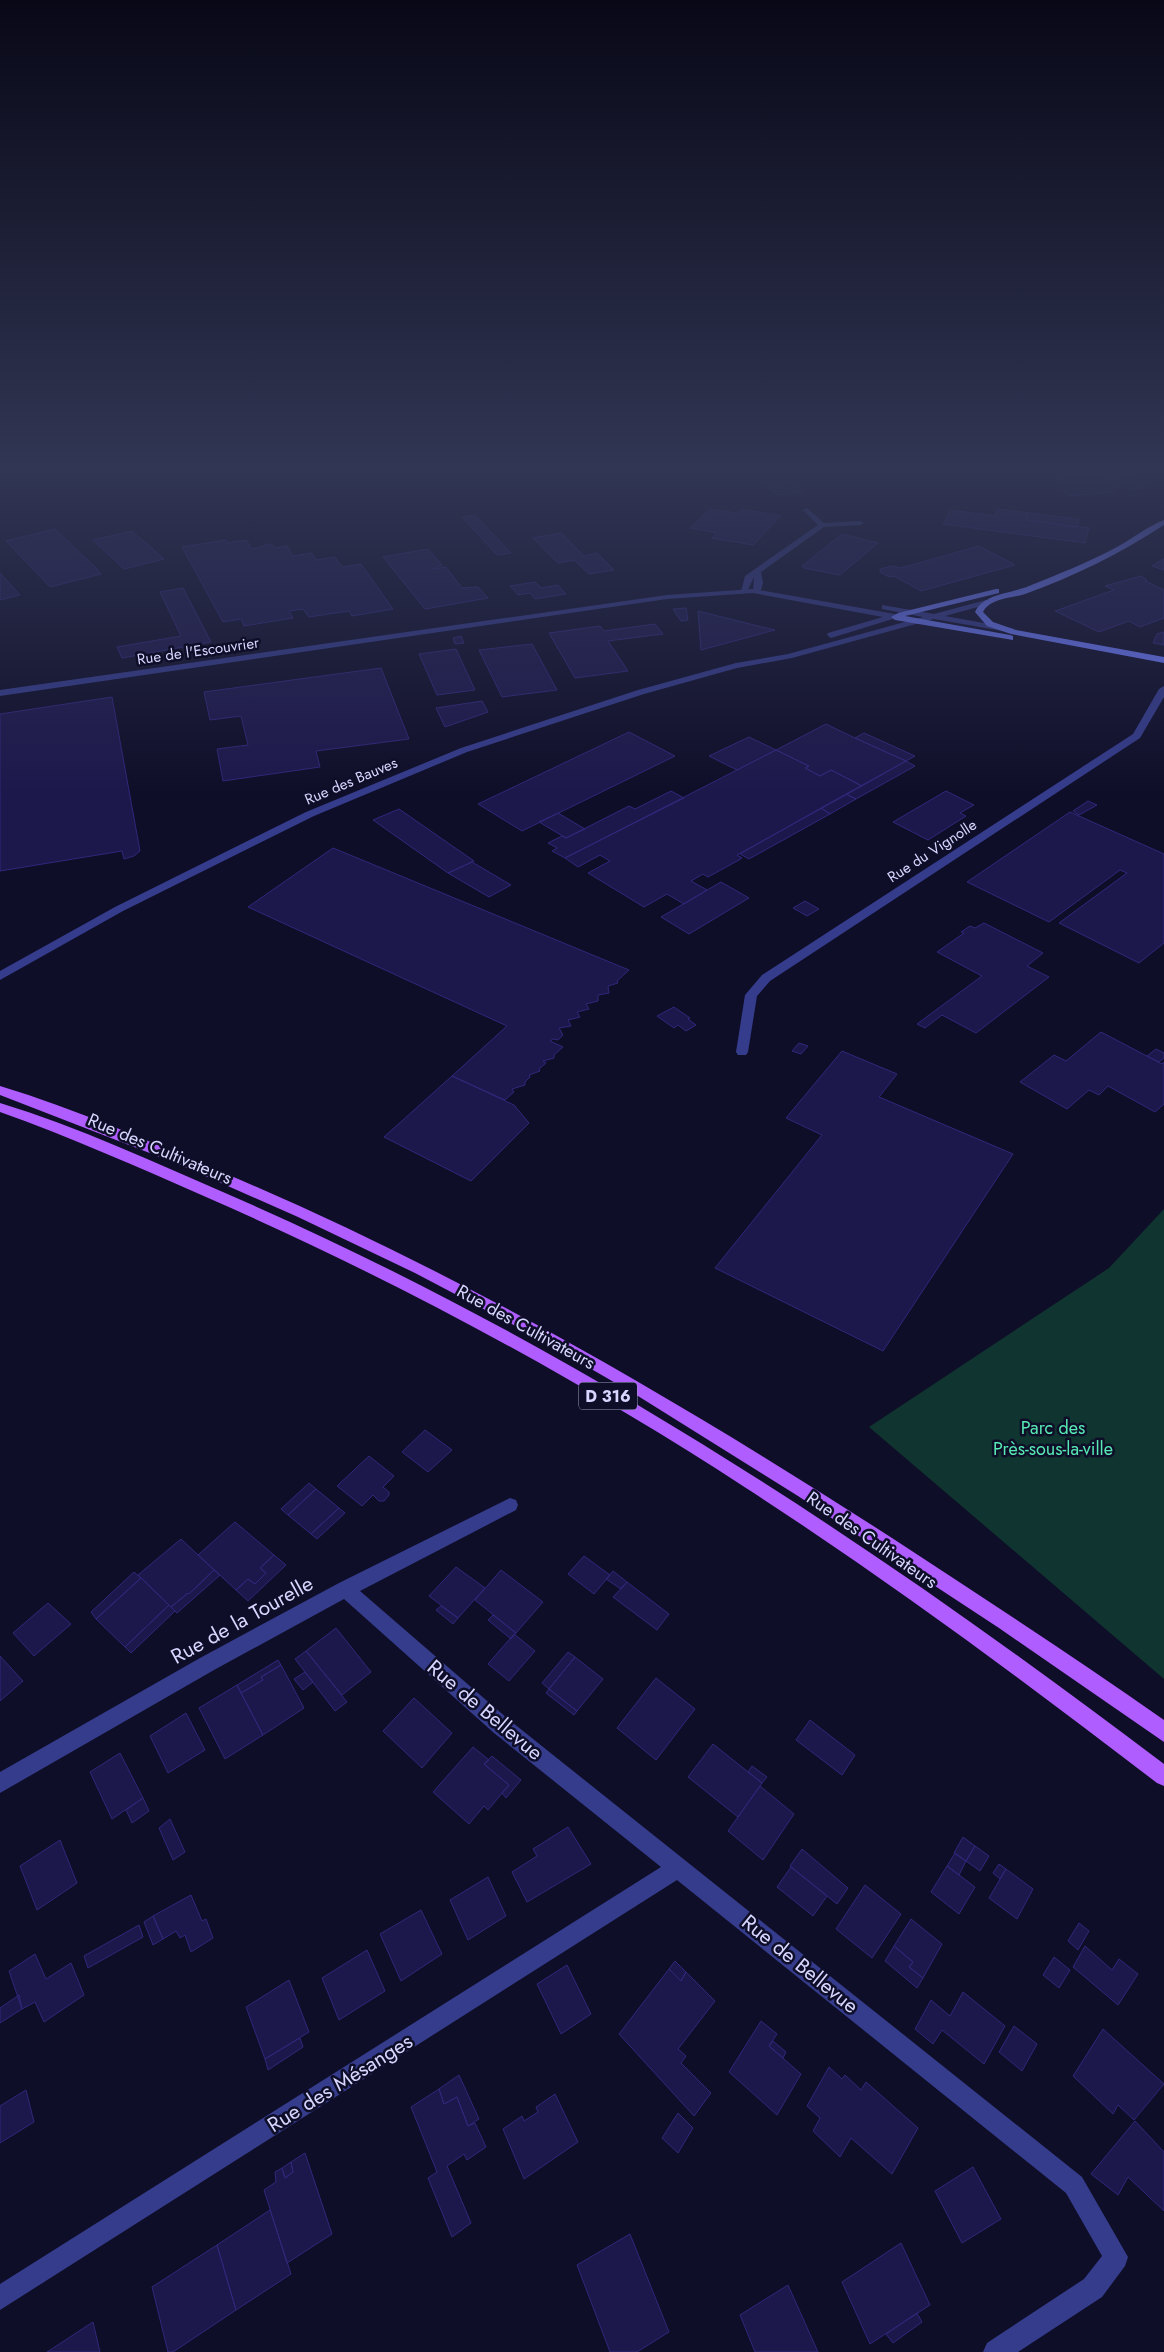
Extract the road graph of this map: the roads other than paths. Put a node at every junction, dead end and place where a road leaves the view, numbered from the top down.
1 (751, 576) edge
2 (757, 576) edge
3 (1056, 576) edge
4 (1046, 580) junction
5 (745, 588) junction
6 (758, 589) junction
7 (986, 602) junction
8 (842, 607) junction
9 (904, 615) junction
10 (932, 616) junction
11 (918, 621) junction
12 (855, 628) junction
13 (1014, 632) junction
14 (1164, 660) edge
15 (736, 666) junction
16 (1164, 667) edge
17 (1164, 689) edge
18 (0, 694) edge
19 (0, 976) edge
20 (742, 1052) dead end
21 (0, 1090) edge
22 (0, 1107) edge
23 (510, 1505) dead end
24 (345, 1589) junction
25 (1164, 1732) edge
26 (1164, 1776) edge
27 (0, 1783) edge
28 (679, 1867) junction
29 (0, 2298) edge
30 (996, 2352) edge

1 - 5 street
2 - 6 street
3 - 4 main road
4 - 7 main road
4 - 9 main road
5 - 6 street, Rue de l'Escouvrier
5 - 18 street, Rue de l'Escouvrier
6 - 8 street, Rue de l'Escouvrier
6 - 9 street, Rue de l'Escouvrier
7 - 10 street
7 - 13 main road
8 - 9 street, Rue de l'Escouvrier
8 - 12 street
9 - 10 street
9 - 11 main road
9 - 12 street, Rue des Bauves
10 - 11 street, Rue des Bauves
10 - 13 street
11 - 15 street, Rue des Bauves
11 - 16 main road
12 - 15 street, Rue des Bauves
13 - 14 main road
15 - 19 street, Rue des Bauves
17 - 20 street, Rue du Vignolle
21 - 25 main road, Rue des Cultivateurs / D 316
22 - 26 main road, Rue des Cultivateurs / D 316
23 - 24 street, Rue de la Tourelle
24 - 27 street, Rue de la Tourelle
24 - 28 street, Rue de Bellevue
28 - 29 street, Rue des Mésanges
28 - 30 street, Rue de Bellevue

